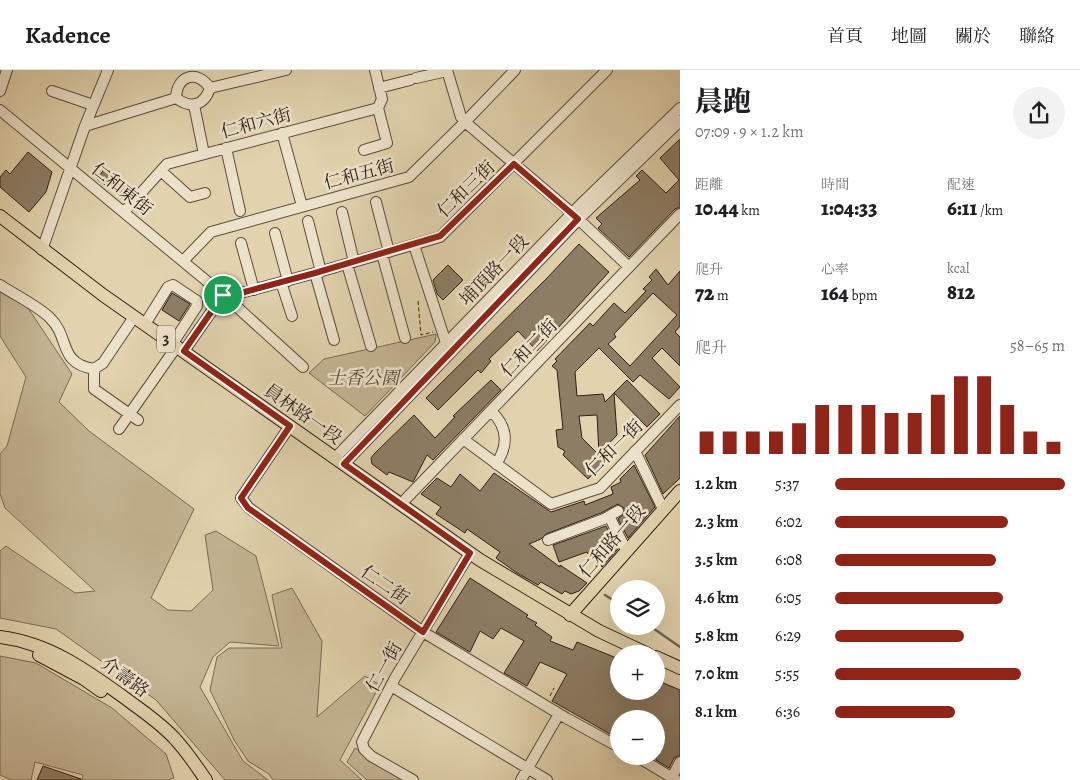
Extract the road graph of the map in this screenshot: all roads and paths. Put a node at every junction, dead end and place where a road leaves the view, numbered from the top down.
1 (7, 70) edge
2 (108, 70) edge
3 (286, 70) edge
4 (375, 70) edge
5 (447, 70) edge
6 (515, 70) edge
7 (607, 70) edge
8 (210, 88) junction
9 (379, 88) junction
10 (0, 91) edge
11 (52, 91) dead end
12 (176, 98) junction
13 (93, 105) junction
14 (194, 105) junction
15 (378, 108) junction
16 (680, 108) edge
17 (0, 110) edge
18 (465, 122) junction
19 (680, 122) edge
20 (85, 126) junction
21 (282, 133) junction
22 (226, 148) junction
23 (364, 150) dead end
24 (204, 154) junction
25 (514, 164) junction
26 (71, 168) junction
27 (161, 171) junction
28 (204, 192) dead end
29 (376, 202) dead end
30 (302, 206) junction
31 (240, 211) dead end
32 (124, 212) junction
33 (342, 212) dead end
34 (680, 214) edge
35 (0, 216) edge
36 (576, 216) junction
37 (308, 221) dead end
38 (276, 233) dead end
39 (241, 243) dead end
40 (414, 245) junction
41 (42, 250) junction
42 (385, 253) junction
43 (183, 261) junction
44 (350, 263) junction
45 (629, 267) junction
46 (318, 272) junction
47 (285, 282) junction
48 (0, 285) edge
49 (254, 290) junction
50 (225, 296) junction
51 (418, 301) dead end
52 (134, 316) junction
53 (292, 316) dead end
54 (145, 324) junction
55 (441, 330) junction
56 (405, 338) dead end
57 (334, 340) dead end
58 (446, 344) junction
59 (371, 346) dead end
60 (178, 347) junction
61 (303, 367) dead end
62 (94, 369) junction
63 (680, 405) edge
64 (491, 411) junction
65 (130, 413) junction
66 (138, 420) dead end
67 (290, 426) junction
68 (119, 429) dead end
69 (463, 439) junction
70 (635, 451) junction
71 (340, 461) junction
72 (496, 464) junction
73 (680, 491) edge
74 (401, 504) junction
75 (664, 509) junction
76 (618, 511) dead end
77 (609, 516) junction
78 (548, 540) dead end
79 (626, 550) junction
80 (470, 553) junction
81 (570, 615) junction
82 (423, 632) junction
83 (0, 637) edge
84 (0, 645) edge
85 (628, 645) edge
86 (665, 661) edge
87 (680, 668) edge
88 (391, 686) junction
89 (559, 714) junction
90 (610, 742) edge
91 (680, 762) edge
92 (649, 765) edge
93 (528, 769) junction
94 (667, 777) edge
95 (196, 780) edge
96 (206, 780) edge
97 (413, 780) edge
98 (521, 780) edge
99 (548, 780) edge

1 - 10 street
2 - 13 street
3 - 8 street
4 - 9 street
5 - 9 street
5 - 18 street
6 - 18 street, 仁和五街
7 - 25 street, 仁和三街
8 - 12 street
8 - 14 street
9 - 15 street
11 - 13 street
12 - 14 street
12 - 20 street
13 - 20 street
14 - 24 street
15 - 21 street, 仁和六街
15 - 23 street
16 - 36 street, 埔頂路一段
17 - 26 street, 仁和東街
18 - 25 street
18 - 30 street, 仁和五街
19 - 36 street, 埔頂路一段
20 - 26 street
21 - 22 street, 仁和六街
21 - 30 street
22 - 24 street, 仁和六街
22 - 31 street
24 - 27 street, 仁和六街
25 - 36 street
25 - 40 street, 仁和三街
26 - 32 street, 仁和東街
26 - 41 street
27 - 28 street
27 - 32 street, 仁和六街
29 - 42 street
30 - 43 street, 仁和五街
32 - 43 street, 仁和東街
33 - 44 street
34 - 45 street, 仁和二街
35 - 41 main road, 員林路一段 / 3
36 - 45 street
36 - 58 street, 埔頂路一段
36 - 71 street, 埔頂路一段
37 - 46 street
38 - 47 street
39 - 49 street
40 - 42 street, 仁和三街
40 - 55 street
41 - 52 main road, 員林路一段 / 3
42 - 44 street, 仁和三街
42 - 56 street
43 - 50 street, 仁和東街
44 - 46 street, 仁和三街
44 - 59 street
45 - 64 street, 仁和二街
46 - 47 street, 仁和三街
46 - 57 street
47 - 49 street, 仁和三街
47 - 53 street
48 - 62 street
49 - 50 street, 仁和三街
50 - 60 street
50 - 61 street, 仁和東街
51 - 55 path
52 - 54 main road, 員林路一段 / 3
52 - 62 street
54 - 60 main road, 員林路一段 / 3
54 - 60 street
55 - 58 street
58 - 71 street, 埔頂路一段
60 - 65 street
60 - 67 main road, 員林路一段 / 3
62 - 65 street
63 - 70 street, 仁和一街
64 - 69 street, 仁和二街
64 - 72 street
65 - 66 street
65 - 68 street
67 - 71 main road, 員林路一段 / 3
67 - 82 street, 仁二街
69 - 72 street, 仁和一街
69 - 74 street, 仁和二街
70 - 72 street, 仁和一街
70 - 75 street
71 - 74 main road, 員林路一段 / 3
73 - 75 main road, 仁和路一段
74 - 80 main road, 員林路一段 / 3
75 - 79 main road, 仁和路一段
76 - 77 street
77 - 78 street
77 - 79 street
79 - 81 main road, 仁和路一段
80 - 81 main road, 員林路一段 / 3
80 - 82 street, 仁一街
81 - 85 main road, 員林路一段 / 3
82 - 88 street, 仁一街
82 - 89 street, 仁二街
83 - 96 main road, 介壽路
84 - 95 main road, 介壽路
86 - 87 main road
88 - 93 street
88 - 97 street, 仁一街
89 - 90 street, 仁二街
89 - 93 street
91 - 94 street
92 - 94 street
93 - 98 street
93 - 99 street

